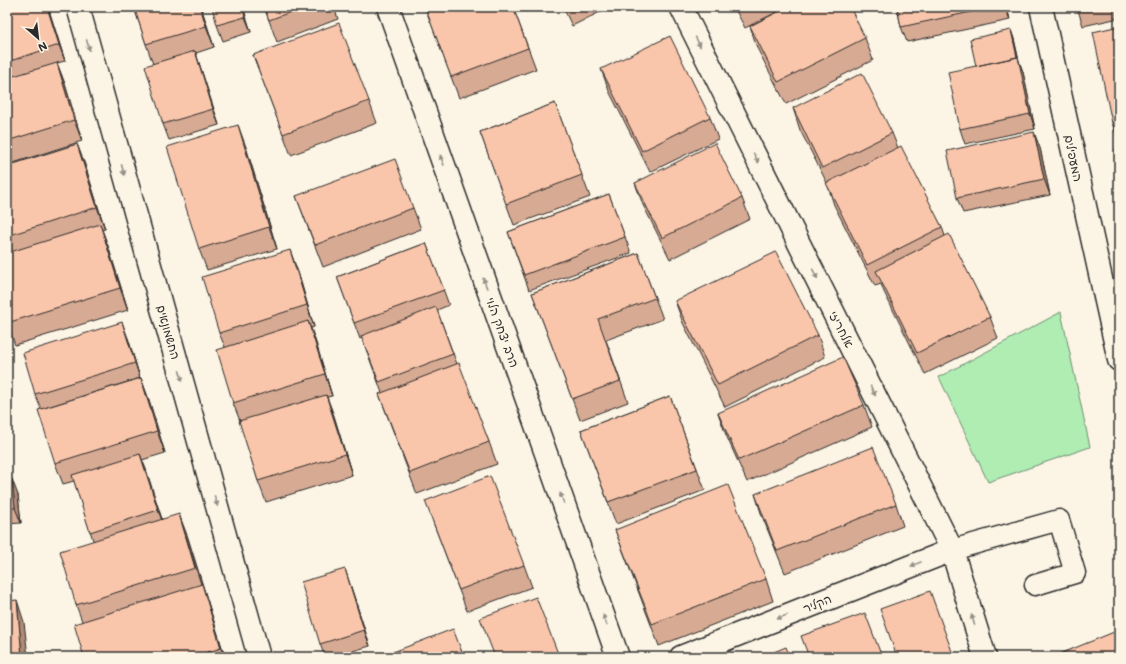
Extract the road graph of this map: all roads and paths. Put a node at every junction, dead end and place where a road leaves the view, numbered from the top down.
1 (78, 7) edge
2 (388, 7) edge
3 (681, 7) edge
4 (1041, 7) edge
5 (1107, 309) junction
6 (1119, 336) edge
7 (1119, 360) edge
8 (952, 550) junction
9 (1035, 585) dead end
10 (259, 657) edge
11 (618, 657) edge
12 (681, 657) edge
13 (985, 657) edge

1 -> 10 street, החשמונאים
11 -> 2 street, הרב יצחק הלוי
3 -> 8 street, אלחריזי
4 - 5 street, המעפילים
5 - 6 street, המעפילים
5 - 7 street, המעפילים
8 - 9 lane
8 -> 12 street, הקליר
13 -> 8 street, אלחריזי

